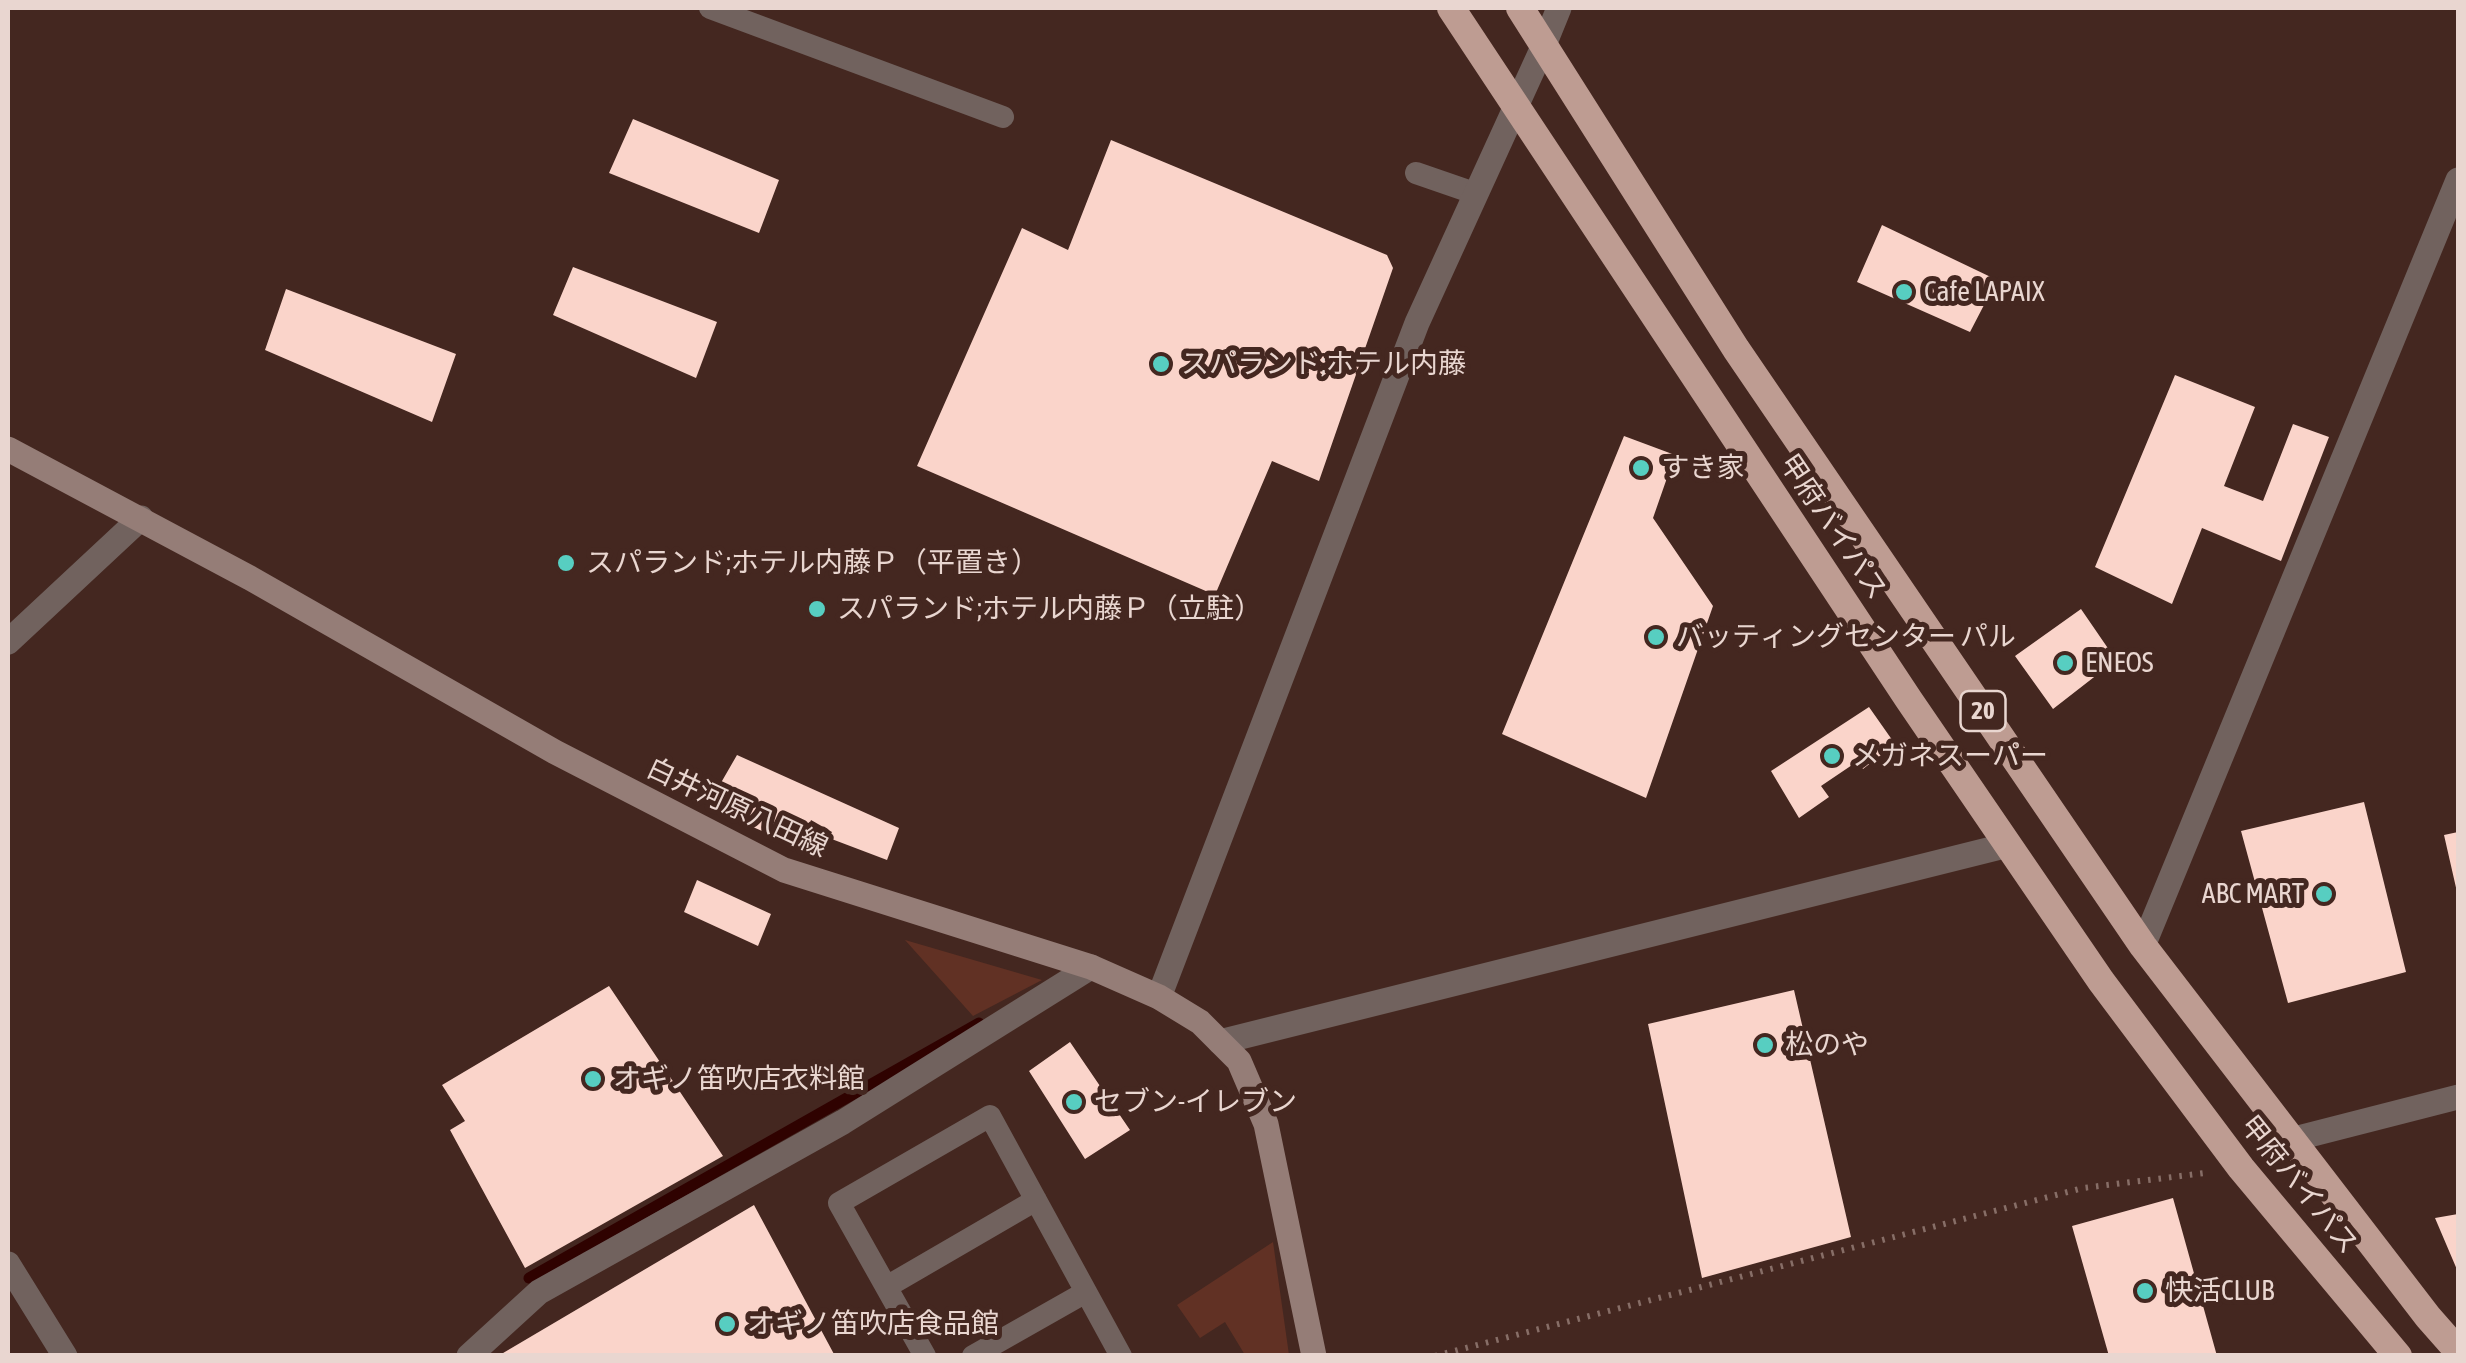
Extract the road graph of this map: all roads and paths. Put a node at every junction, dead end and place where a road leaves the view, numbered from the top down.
1 (710, 8) edge
2 (1451, 8) edge
3 (1520, 8) edge
4 (1559, 8) edge
5 (1544, 45) junction
6 (1515, 106) junction
7 (1003, 117) dead end
8 (1416, 174) dead end
9 (2458, 180) edge
10 (1474, 193) junction
11 (8, 449) edge
12 (141, 518) junction
13 (8, 642) edge
14 (2008, 845) junction
15 (2143, 946) junction
16 (1091, 967) junction
17 (1159, 996) junction
18 (1220, 1042) junction
19 (2458, 1097) edge
20 (2290, 1140) junction
21 (2241, 1168) junction
22 (1036, 1200) junction
23 (8, 1264) edge
24 (888, 1286) junction
25 (1086, 1292) junction
26 (2458, 1350) edge
27 (64, 1356) edge
28 (469, 1356) edge
29 (924, 1356) edge
30 (973, 1356) edge
31 (1121, 1356) edge
32 (1314, 1356) edge
33 (1434, 1356) edge
34 (2398, 1356) edge

1 - 7 lane
2 - 6 highway, 甲府バイパス / 20
3 - 5 highway, 甲府バイパス / 20
4 - 5 street
5 - 6 street
5 - 15 highway, 甲府バイパス / 20
6 - 10 street
6 - 14 highway, 甲府バイパス / 20
8 - 10 lane
9 - 15 street
10 - 17 street
11 - 12 main road, 白井河原八田線
12 - 13 street
12 - 16 main road, 白井河原八田線
14 - 18 street
14 - 21 highway, 甲府バイパス / 20
15 - 20 highway, 甲府バイパス / 20
16 - 17 main road, 白井河原八田線
16 - 28 street
17 - 18 main road, 白井河原八田線
18 - 32 main road, 白井河原八田線
19 - 20 street
20 - 26 highway, 甲府バイパス / 20
21 - 33 path
21 - 34 highway, 甲府バイパス / 20
22 - 24 lane
22 - 24 lane
22 - 25 lane
23 - 27 street
24 - 29 lane
25 - 30 lane
25 - 31 lane

